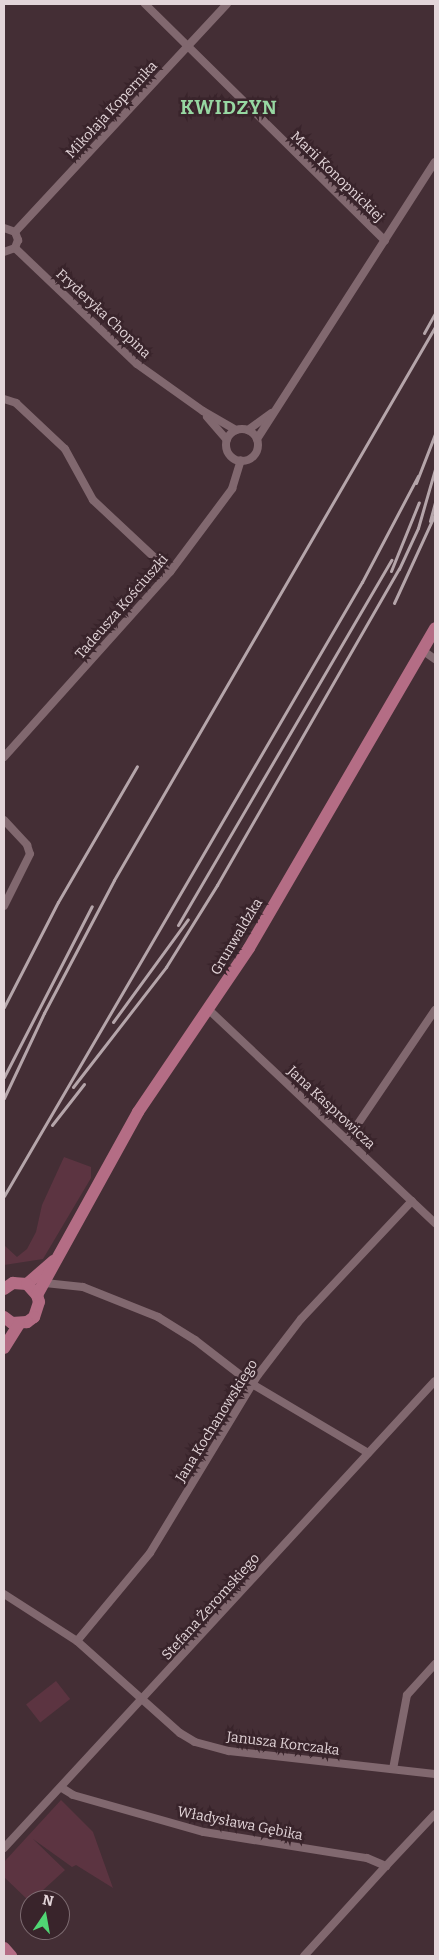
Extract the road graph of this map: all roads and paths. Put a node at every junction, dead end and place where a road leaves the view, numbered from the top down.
1 (145, 4) edge
2 (227, 4) edge
3 (188, 46) junction
4 (435, 162) edge
5 (4, 228) edge
6 (15, 232) junction
7 (385, 241) junction
8 (15, 248) junction
9 (4, 252) edge
10 (4, 399) edge
11 (275, 410) junction
12 (202, 411) junction
13 (236, 430) junction
14 (248, 430) junction
15 (257, 438) junction
16 (227, 440) junction
17 (241, 460) junction
18 (170, 572) junction
19 (435, 628) edge
20 (422, 650) junction
21 (435, 658) edge
22 (4, 757) edge
23 (4, 820) edge
24 (4, 906) edge
25 (209, 1010) junction
26 (435, 1010) edge
27 (347, 1140) junction
28 (412, 1201) junction
29 (435, 1223) edge
30 (56, 1257) junction
31 (45, 1283) junction
32 (27, 1284) junction
33 (4, 1289) edge
34 (38, 1294) junction
35 (8, 1323) edge
36 (4, 1348) edge
37 (435, 1381) edge
38 (252, 1384) junction
39 (368, 1453) junction
40 (4, 1594) edge
41 (76, 1641) junction
42 (435, 1664) edge
43 (144, 1699) junction
44 (393, 1769) junction
45 (435, 1774) edge
46 (62, 1788) junction
47 (435, 1814) edge
48 (4, 1848) edge
49 (386, 1866) junction
50 (4, 1948) edge
51 (11, 1956) edge
52 (304, 1956) edge

1 - 3 street, Marii Konopnickiej
2 - 3 street, Mikołaja Kopernika
3 - 6 street, Mikołaja Kopernika
3 - 7 street, Marii Konopnickiej
4 - 7 street
5 - 6 street
6 - 8 street
7 - 11 street
8 - 9 street
8 - 12 street, Fryderyka Chopina
10 - 18 street
11 - 14 street
11 - 15 street
12 - 13 street, Fryderyka Chopina
12 - 16 street, Fryderyka Chopina
13 - 14 street
13 - 16 street
14 - 15 street
15 - 17 street
16 - 17 street
17 - 18 street, Tadeusza Kościuszki
18 - 22 street, Tadeusza Kościuszki
19 - 20 main road, Grunwaldzka
20 - 21 street
20 - 25 main road, Grunwaldzka
23 - 24 street
25 - 27 street, Jana Kasprowicza
25 - 30 main road, Grunwaldzka
26 - 27 street
27 - 28 street, Jana Kasprowicza
28 - 29 street, Jana Kasprowicza
28 - 38 street, Jana Kochanowskiego
30 - 31 main road, Grunwaldzka
30 - 32 main road, Grunwaldzka
31 - 34 main road, Grunwaldzka
31 - 38 street
32 - 33 main road
32 - 34 main road
34 - 35 main road, Grunwaldzka
35 - 36 main road
37 - 39 street, Stefana Żeromskiego
38 - 39 street
38 - 41 street, Jana Kochanowskiego
39 - 43 street, Stefana Żeromskiego
40 - 41 street, Janusza Korczaka
41 - 43 street, Janusza Korczaka
42 - 44 street
43 - 44 street, Janusza Korczaka
43 - 46 street, Stefana Żeromskiego
44 - 45 street, Janusza Korczaka
46 - 48 street, Stefana Żeromskiego
46 - 49 street, Władysława Gębika
47 - 49 street
49 - 52 street
50 - 51 main road

